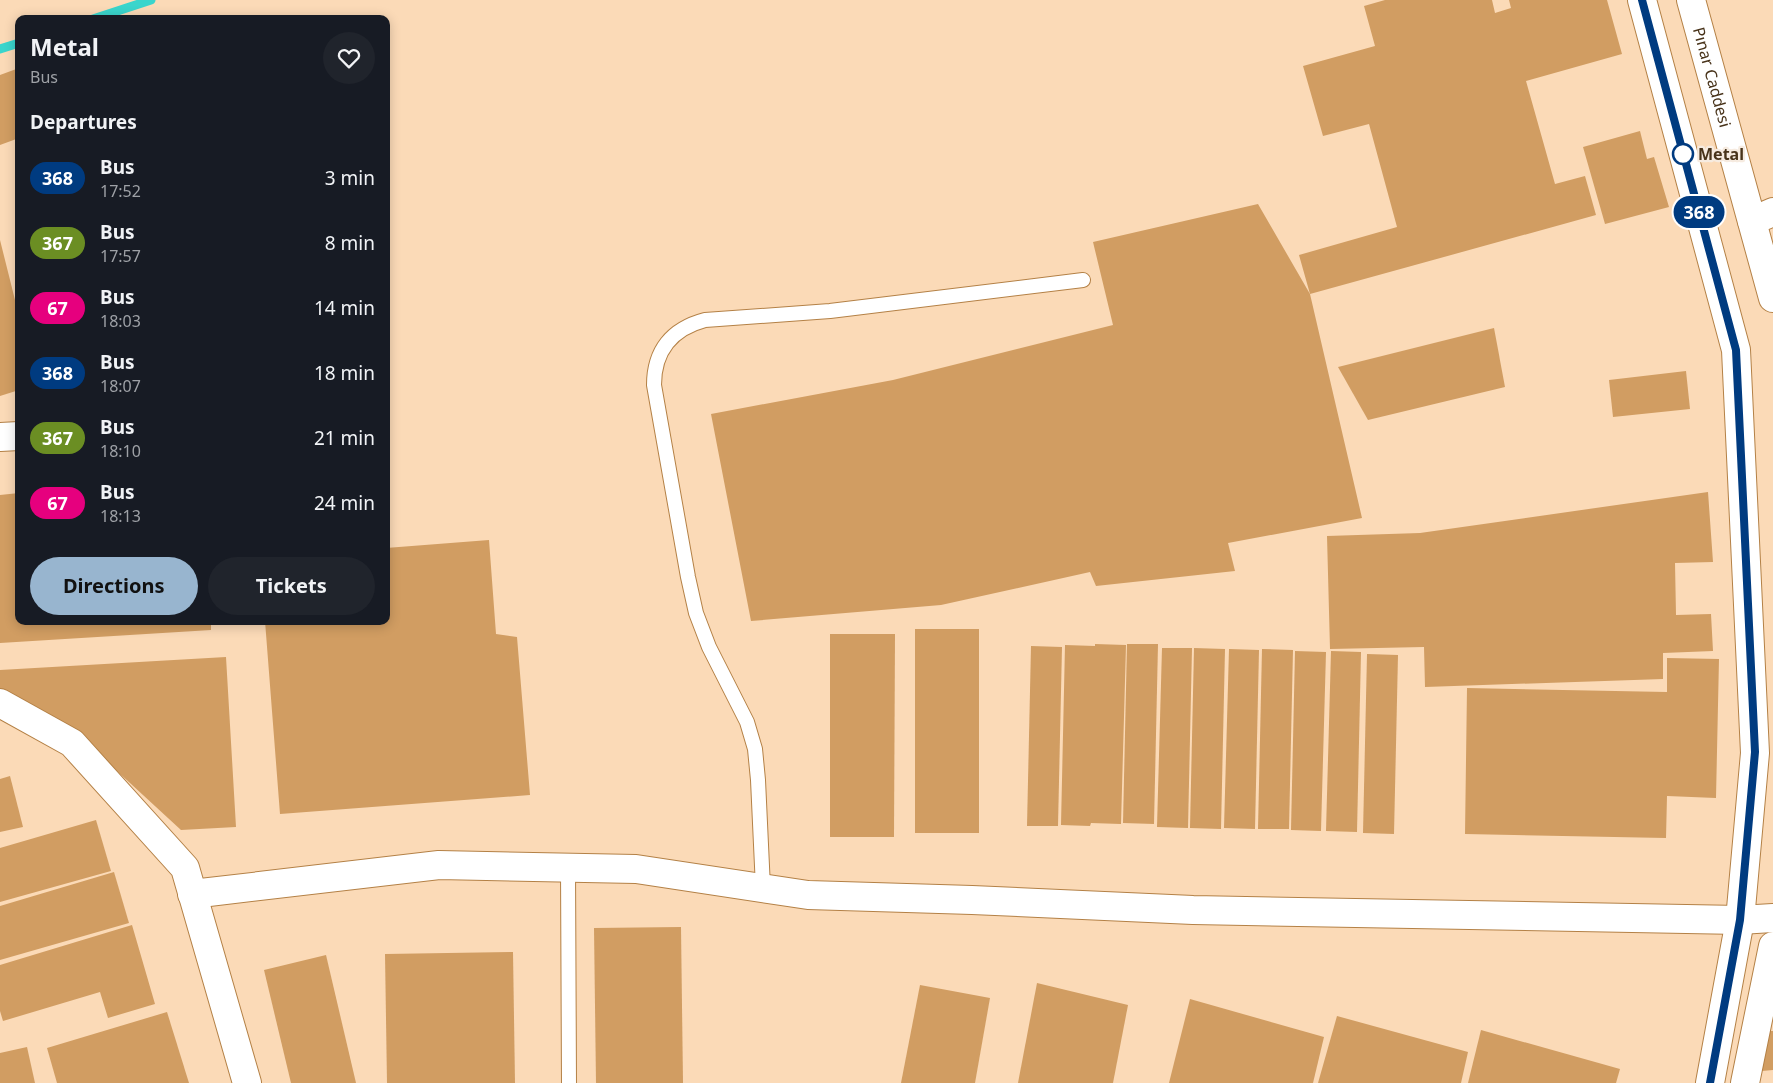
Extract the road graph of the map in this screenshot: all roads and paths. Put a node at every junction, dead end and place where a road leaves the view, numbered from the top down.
1 (1642, 0) edge
2 (1691, 0) edge
3 (1762, 216) edge
4 (1083, 280) dead end
5 (1773, 298) edge
6 (15, 436) edge
7 (0, 437) edge
8 (0, 703) edge
9 (12, 716) edge
10 (568, 867) junction
11 (763, 888) junction
12 (192, 894) junction
13 (1773, 918) edge
14 (1740, 920) junction
15 (1773, 946) edge
16 (247, 1083) edge
17 (569, 1083) edge
18 (1710, 1083) edge
19 (1745, 1083) edge

1 - 14 street
2 - 3 street, Pınar Caddesi
3 - 5 street, Pınar Caddesi
4 - 11 lane
6 - 7 street
8 - 9 street
9 - 12 street
10 - 11 street
10 - 12 street
10 - 17 lane
11 - 14 street
12 - 16 street
13 - 14 street
14 - 18 street
15 - 19 street

